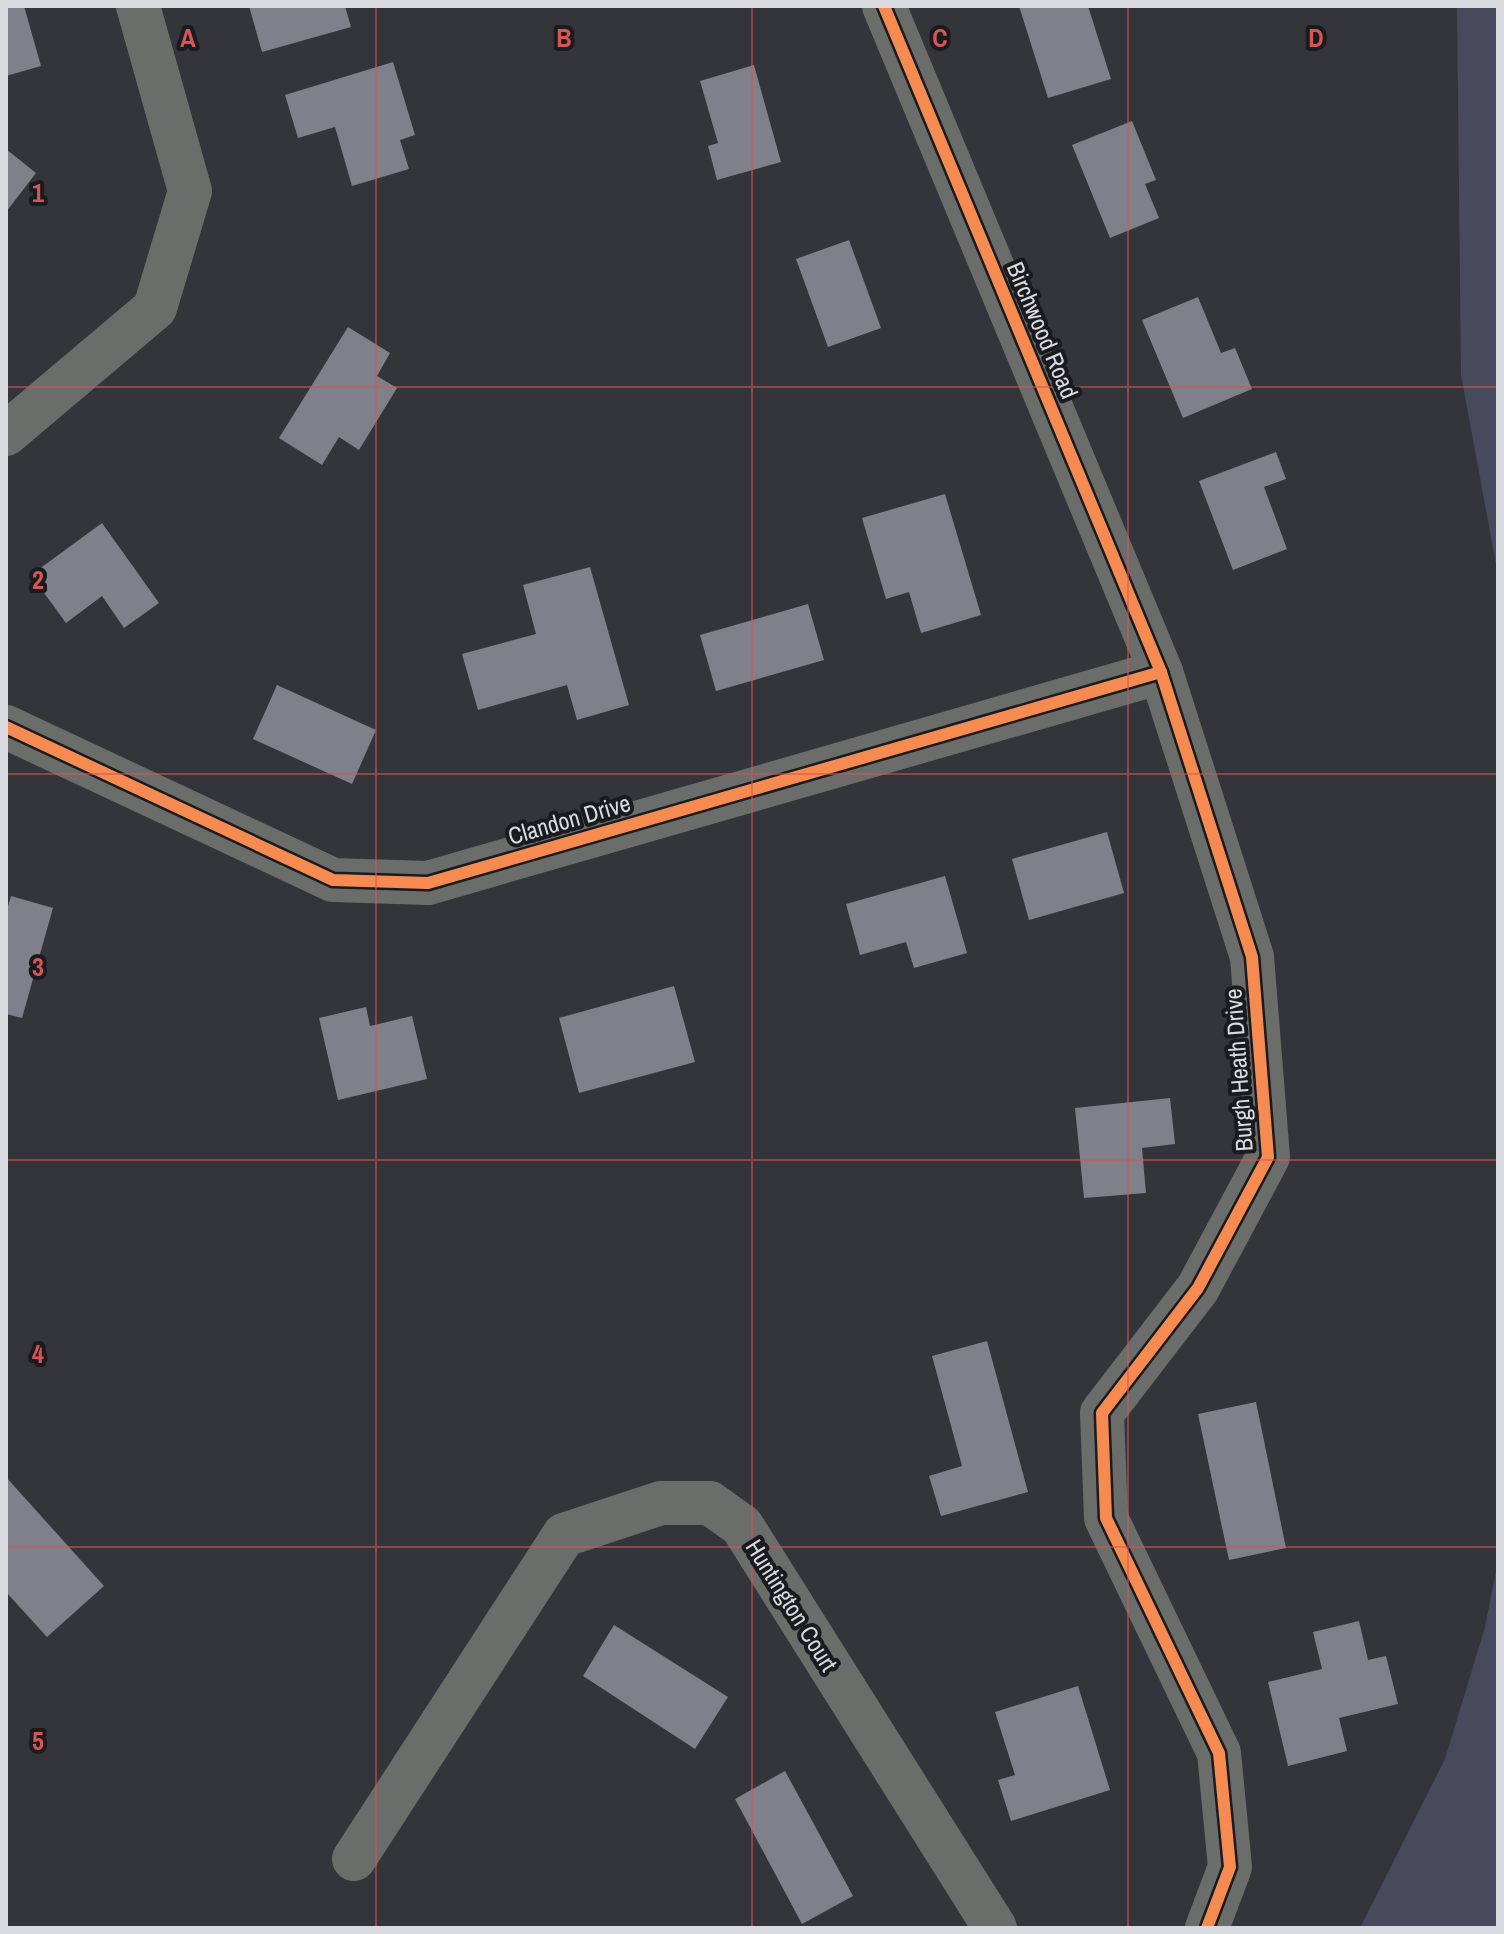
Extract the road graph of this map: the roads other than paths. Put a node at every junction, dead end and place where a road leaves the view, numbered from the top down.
1 (138, 6) edge
2 (884, 6) edge
3 (6, 434) edge
4 (1161, 672) junction
5 (6, 727) edge
6 (354, 1859) dead end
7 (995, 1928) edge
8 (1207, 1928) edge

1 - 3 street
2 - 4 street, Birchwood Road
4 - 5 street, Clandon Drive
4 - 8 street, Burgh Heath Drive
6 - 7 street, Huntington Court

